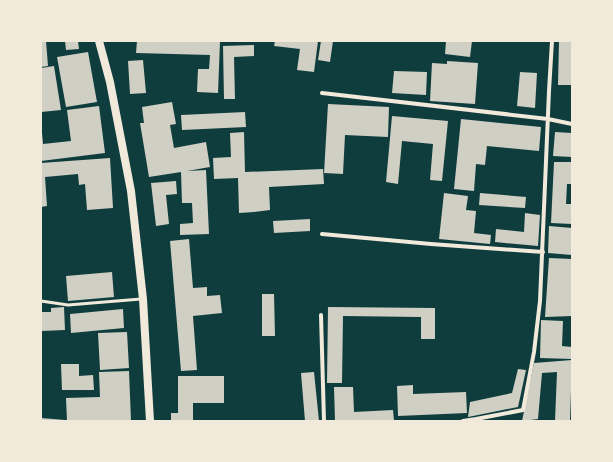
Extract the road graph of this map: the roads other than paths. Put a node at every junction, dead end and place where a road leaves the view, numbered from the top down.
1 (98, 41) edge
2 (552, 41) edge
3 (322, 93) dead end
4 (548, 119) junction
5 (572, 124) edge
6 (322, 234) dead end
7 (543, 252) junction
8 (143, 299) junction
9 (41, 301) edge
10 (321, 315) dead end
11 (150, 421) edge
12 (324, 421) edge
13 (463, 421) edge

1 - 8 main road
2 - 4 street
3 - 4 street
4 - 5 street
4 - 7 street
6 - 7 street
7 - 13 street
8 - 9 lane
8 - 11 main road
10 - 12 street

